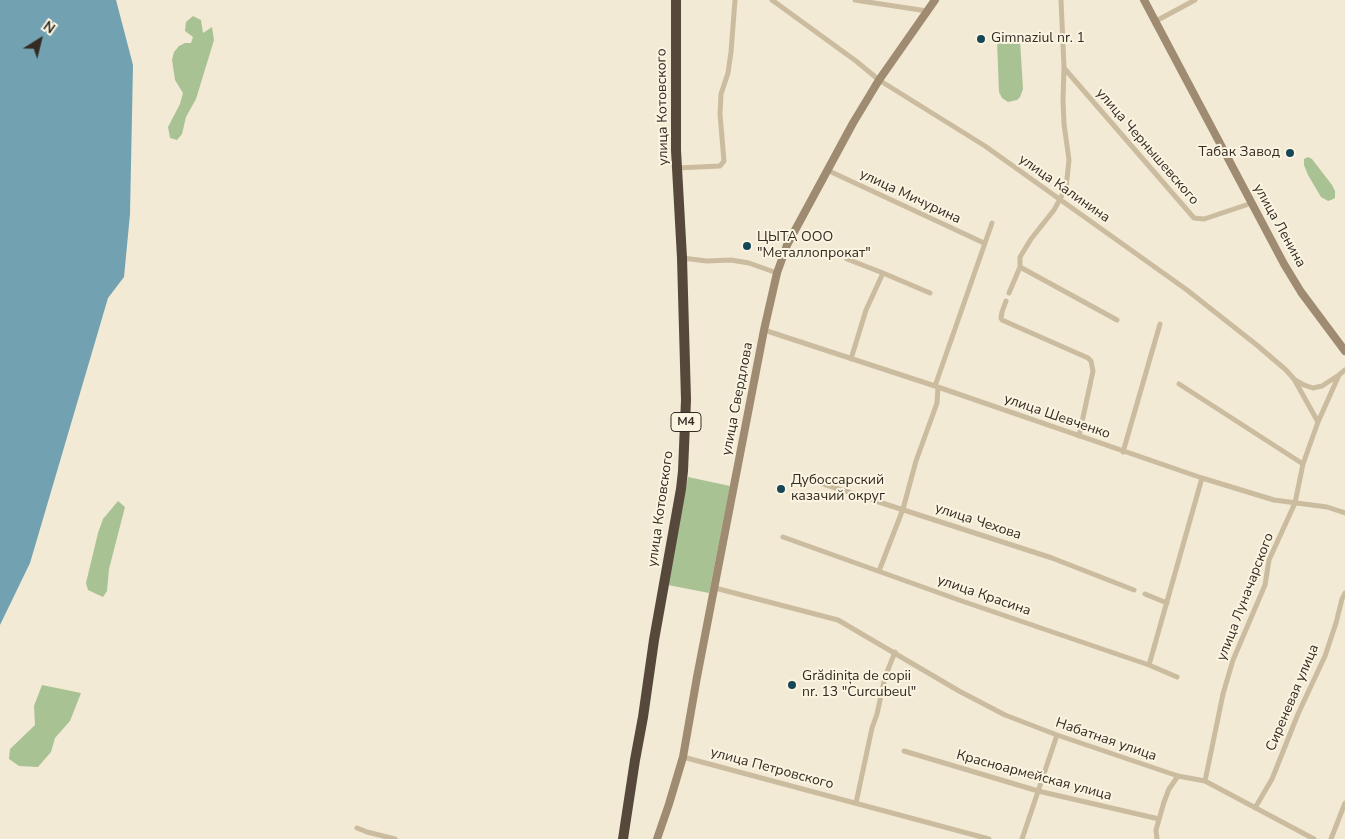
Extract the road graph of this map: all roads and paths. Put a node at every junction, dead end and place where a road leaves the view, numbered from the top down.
1 (676, 0) edge
2 (735, 0) edge
3 (772, 0) edge
4 (855, 0) edge
5 (934, 0) edge
6 (1061, 0) edge
7 (1144, 0) edge
8 (1195, 0) edge
9 (927, 11) junction
10 (1156, 21) junction
11 (1064, 68) junction
12 (879, 80) junction
13 (677, 168) junction
14 (827, 170) junction
15 (1061, 200) junction
16 (1252, 203) junction
17 (992, 223) dead end
18 (984, 243) junction
19 (682, 258) junction
20 (846, 259) dead end
21 (1020, 267) junction
22 (777, 273) junction
23 (883, 273) junction
24 (930, 293) dead end
25 (1009, 293) dead end
26 (1006, 301) dead end
27 (1117, 320) dead end
28 (1160, 324) dead end
29 (764, 330) junction
30 (1345, 351) edge
31 (851, 359) junction
32 (1345, 370) edge
33 (1340, 375) junction
34 (1294, 379) junction
35 (1179, 384) dead end
36 (936, 387) junction
37 (1318, 422) junction
38 (1079, 436) junction
39 (1123, 452) junction
40 (1303, 464) junction
41 (1202, 478) junction
42 (814, 481) dead end
43 (1295, 503) junction
44 (903, 509) junction
45 (1345, 513) edge
46 (783, 537) dead end
47 (879, 571) junction
48 (715, 588) junction
49 (1134, 590) dead end
50 (1345, 593) edge
51 (1145, 594) dead end
52 (1167, 603) junction
53 (895, 652) junction
54 (1149, 665) junction
55 (1178, 677) dead end
56 (1057, 735) junction
57 (904, 751) dead end
58 (683, 757) junction
59 (1178, 776) junction
60 (1205, 781) junction
61 (1038, 791) junction
62 (856, 803) junction
63 (1345, 803) edge
64 (1255, 808) junction
65 (1159, 819) junction
66 (357, 828) dead end
67 (395, 839) edge
68 (623, 839) edge
69 (657, 839) edge
70 (989, 839) edge
71 (1022, 839) edge
72 (1157, 839) edge
73 (1314, 839) edge
74 (1330, 839) edge

1 - 13 highway, улица Котовского / M4
2 - 13 street
3 - 12 street, улица Калинина
4 - 9 street
5 - 9 street, улица Свердлова
6 - 11 street
7 - 10 street, улица Ленина
8 - 10 street
9 - 12 street, улица Свердлова
10 - 16 street, улица Ленина
11 - 15 street
11 - 16 street, улица Чернышевского
12 - 14 street, улица Свердлова
12 - 15 street, улица Калинина
13 - 19 highway, улица Котовского / M4
14 - 18 street, улица Мичурина
14 - 22 street, улица Свердлова
15 - 21 street
15 - 34 street, улица Калинина
16 - 30 street, улица Ленина
17 - 18 street
18 - 36 street
19 - 22 street
19 - 68 highway, улица Котовского / M4
20 - 23 street
21 - 25 street
21 - 27 street
22 - 29 street, улица Свердлова
23 - 24 street
23 - 31 street
26 - 38 street
28 - 39 street
29 - 31 street, улица Шевченко
29 - 48 street, улица Свердлова
31 - 36 street, улица Шевченко
32 - 33 street, улица Луначарского
33 - 34 street
33 - 37 street, улица Луначарского
34 - 37 street, улица Калинина
35 - 40 street
36 - 38 street, улица Шевченко
36 - 44 street
37 - 40 street, улица Луначарского
38 - 39 street, улица Шевченко
39 - 41 street, улица Шевченко
40 - 43 street, улица Луначарского
41 - 43 street, улица Шевченко
41 - 52 street
42 - 44 street, улица Чехова
43 - 45 street, улица Шевченко
43 - 60 street, улица Луначарского
44 - 47 street
44 - 49 street, улица Чехова
46 - 47 street, улица Красина
47 - 54 street, улица Красина
48 - 53 street, Набатная улица
48 - 58 street, улица Свердлова
50 - 64 street, Сиреневая улица
51 - 52 street
52 - 54 street
53 - 56 street, Набатная улица
53 - 62 street
54 - 55 street, улица Красина
56 - 59 street, Набатная улица
56 - 61 street
57 - 61 street, Красноармейская улица
58 - 62 street, улица Петровского
58 - 69 street, улица Свердлова
59 - 60 street, Набатная улица
59 - 65 street
60 - 64 street, Набатная улица
61 - 65 street, Красноармейская улица
61 - 71 street
62 - 70 street, улица Петровского
63 - 74 street
64 - 73 street, Набатная улица
65 - 72 street
66 - 67 street

